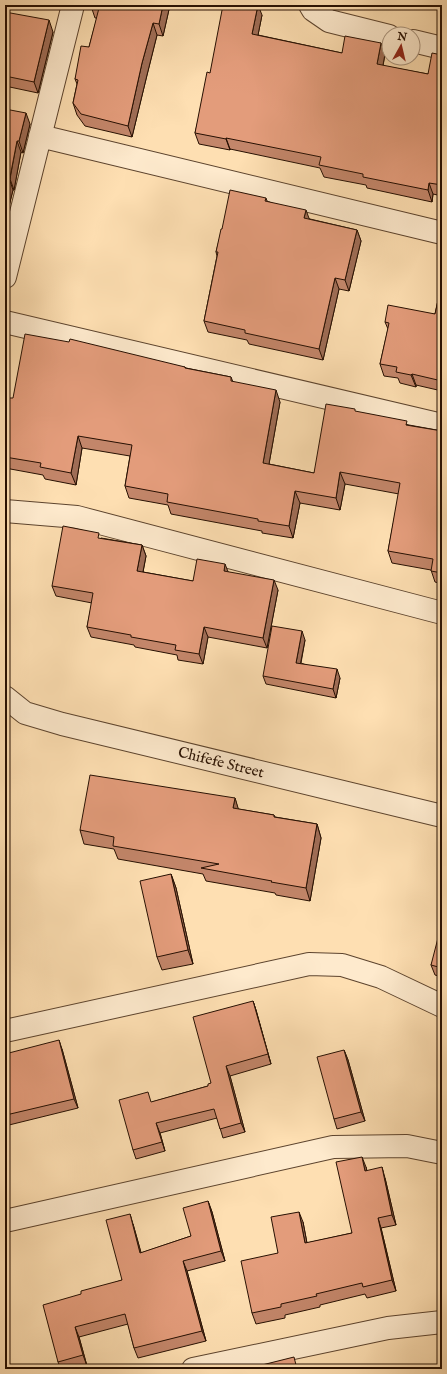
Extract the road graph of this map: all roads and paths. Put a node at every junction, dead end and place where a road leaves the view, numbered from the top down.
1 (73, 5) edge
2 (310, 5) edge
3 (381, 34) edge
4 (421, 43) edge
5 (442, 48) edge
6 (40, 136) junction
7 (442, 233) edge
8 (5, 277) edge
9 (5, 322) edge
10 (442, 425) edge
11 (5, 511) edge
12 (442, 613) edge
13 (5, 697) edge
14 (442, 816) edge
15 (442, 1006) edge
16 (5, 1031) edge
17 (442, 1153) edge
18 (5, 1221) edge
19 (442, 1322) edge
20 (193, 1369) edge

1 - 6 street
2 - 3 street
4 - 5 street
6 - 7 street
6 - 8 street
9 - 10 street
11 - 12 street
13 - 14 street, Chifefe Street
15 - 16 street
17 - 18 street
19 - 20 street

